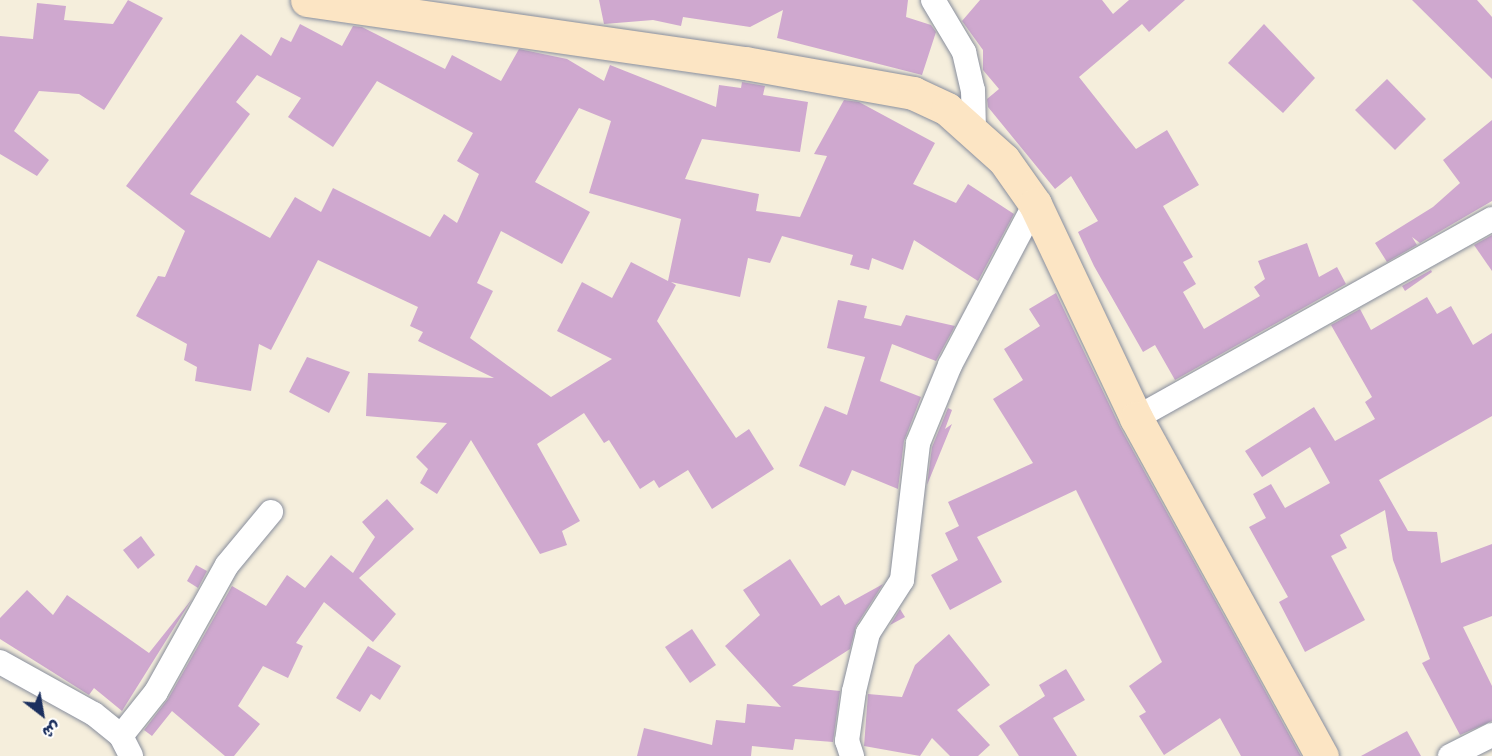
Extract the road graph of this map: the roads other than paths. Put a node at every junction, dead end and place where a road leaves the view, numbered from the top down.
1 (307, 0) edge
2 (933, 0) edge
3 (400, 5) edge
4 (974, 131) junction
5 (1035, 204) junction
6 (1492, 219) edge
7 (1136, 418) junction
8 (271, 512) dead end
9 (0, 662) edge
10 (1492, 735) edge
11 (126, 746) edge
12 (852, 756) edge
13 (1323, 756) edge
14 (1450, 756) edge

1 - 3 main road
2 - 4 street
3 - 4 main road
4 - 5 main road
5 - 7 main road
5 - 12 street
6 - 7 street
7 - 13 main road
8 - 11 street
9 - 11 street
10 - 14 street

